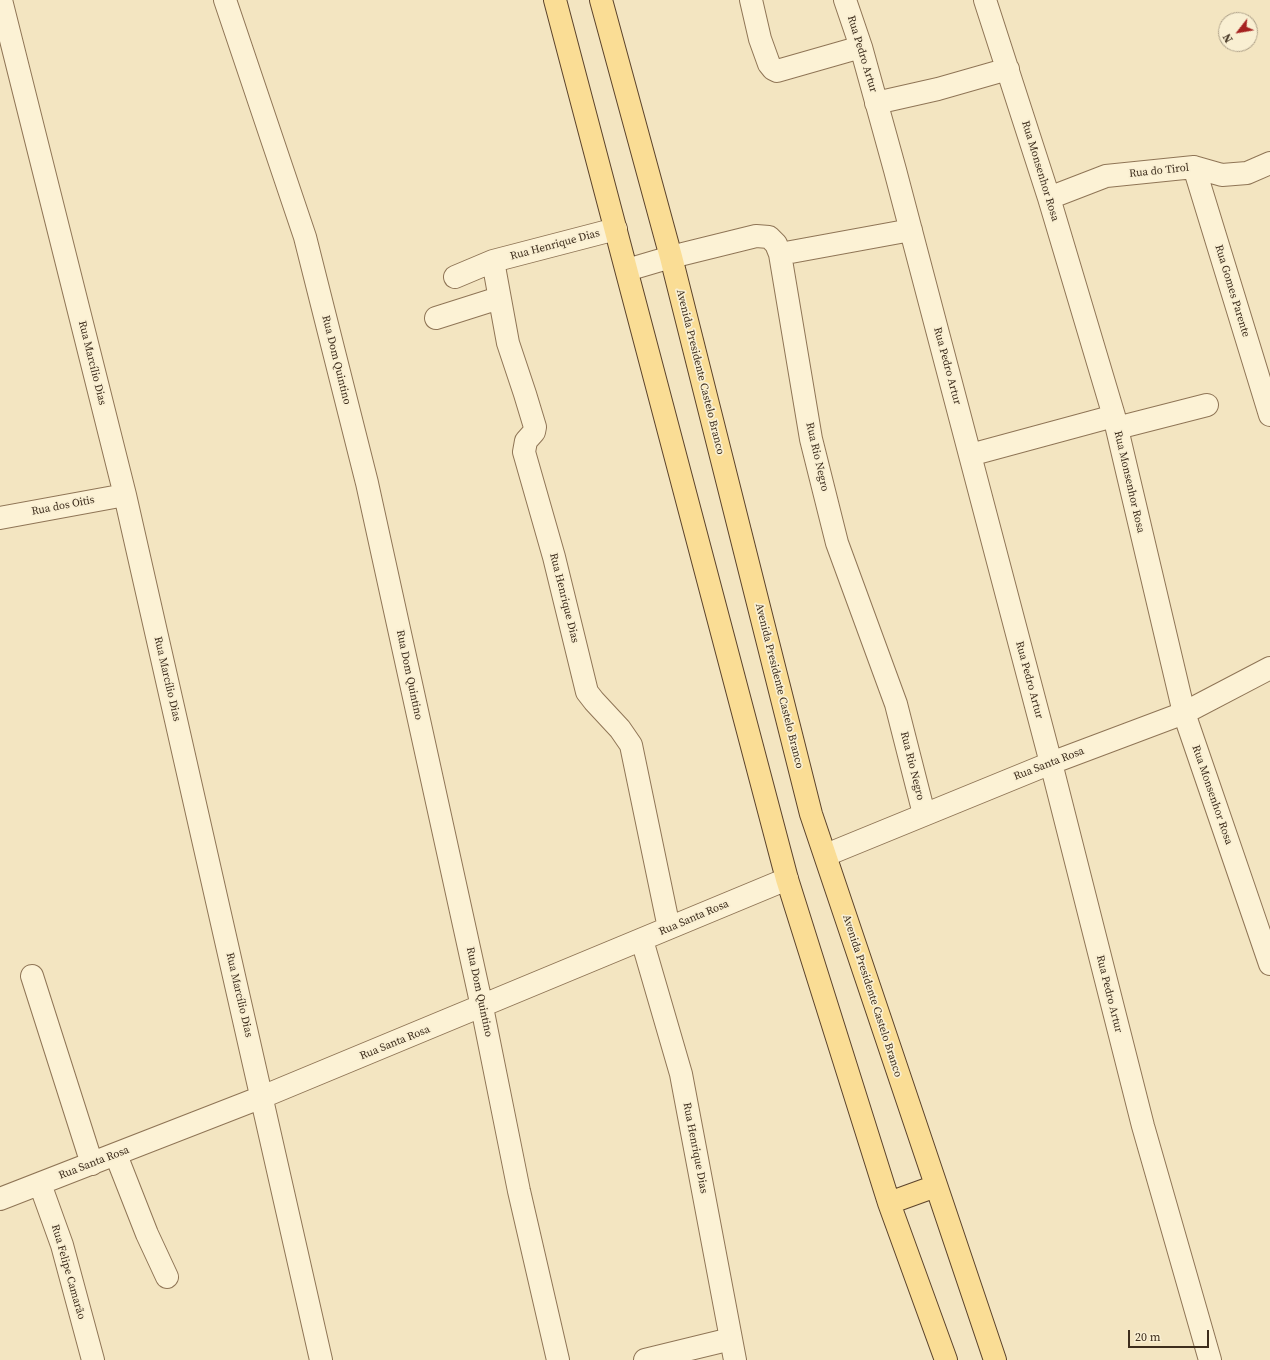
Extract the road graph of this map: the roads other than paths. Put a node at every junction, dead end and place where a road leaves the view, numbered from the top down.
1 (1, 0) edge
2 (224, 0) edge
3 (555, 0) edge
4 (602, 0) edge
5 (751, 0) edge
6 (845, 0) edge
7 (985, 0) edge
8 (861, 48) junction
9 (1008, 69) junction
10 (876, 103) junction
11 (1270, 163) edge
12 (1194, 167) junction
13 (1049, 198) junction
14 (616, 229) junction
15 (911, 230) junction
16 (780, 254) junction
17 (671, 257) junction
18 (494, 261) junction
19 (627, 270) junction
20 (455, 276) dead end
21 (500, 298) junction
22 (436, 318) dead end
23 (1207, 404) dead end
24 (1270, 415) edge
25 (1115, 422) junction
26 (970, 455) junction
27 (125, 495) junction
28 (0, 518) edge
29 (1270, 668) edge
30 (1184, 713) junction
31 (1051, 763) junction
32 (924, 814) junction
33 (826, 855) junction
34 (787, 879) junction
35 (669, 928) junction
36 (642, 940) junction
37 (1270, 964) edge
38 (32, 976) dead end
39 (482, 1007) junction
40 (262, 1097) junction
41 (116, 1155) junction
42 (92, 1164) junction
43 (40, 1184) junction
44 (936, 1186) junction
45 (0, 1199) edge
46 (889, 1203) junction
47 (166, 1277) dead end
48 (733, 1350) edge
49 (93, 1360) edge
50 (321, 1360) edge
51 (558, 1360) edge
52 (645, 1360) edge
53 (946, 1360) edge
54 (995, 1360) edge
55 (1210, 1360) edge

1 - 27 street, Rua Marcílio Dias
2 - 39 street, Rua Dom Quintino
3 - 14 main road
4 - 17 main road, Avenida Presidente Castelo Branco
5 - 8 street
6 - 8 street, Rua Pedro Artur
7 - 9 street, Rua Monsenhor Rosa
8 - 10 street, Rua Pedro Artur
9 - 10 street
9 - 13 street, Rua Monsenhor Rosa
10 - 15 street, Rua Pedro Artur
11 - 12 street, Rua do Tirol
12 - 13 street, Rua do Tirol
12 - 24 street, Rua Gomes Parente
13 - 25 street, Rua Monsenhor Rosa
14 - 18 street, Rua Henrique Dias
14 - 19 main road
15 - 16 street
15 - 26 street, Rua Pedro Artur
16 - 17 street, Rua Rio Negro
16 - 32 street, Rua Rio Negro
17 - 19 street, Rua Rio Negro
17 - 33 main road, Avenida Presidente Castelo Branco
18 - 20 street, Rua Henrique Dias
18 - 21 street, Rua Henrique Dias
19 - 34 main road
21 - 22 street
21 - 35 street, Rua Henrique Dias
23 - 25 street
25 - 26 street
25 - 30 street, Rua Monsenhor Rosa
26 - 31 street, Rua Pedro Artur
27 - 28 street, Rua dos Oitis
27 - 40 street, Rua Marcílio Dias
29 - 30 street, Rua Santa Rosa
30 - 31 street, Rua Santa Rosa
30 - 37 street, Rua Monsenhor Rosa
31 - 32 street, Rua Santa Rosa
31 - 55 street, Rua Pedro Artur
32 - 33 street, Rua Santa Rosa
33 - 44 main road, Avenida Presidente Castelo Branco
34 - 35 street, Rua Santa Rosa
34 - 46 main road
35 - 36 street, Rua Santa Rosa
36 - 39 street, Rua Santa Rosa
36 - 48 street, Rua Henrique Dias
38 - 42 street
39 - 40 street, Rua Santa Rosa
39 - 51 street, Rua Dom Quintino
40 - 41 street, Rua Santa Rosa
40 - 50 street, Rua Marcílio Dias
41 - 42 street, Rua Santa Rosa
41 - 47 street
42 - 43 street, Rua Santa Rosa
43 - 45 street, Rua Santa Rosa
43 - 49 street, Rua Felipe Camarão
44 - 46 main road
44 - 54 main road, Avenida Presidente Castelo Branco
46 - 53 main road
48 - 52 street

